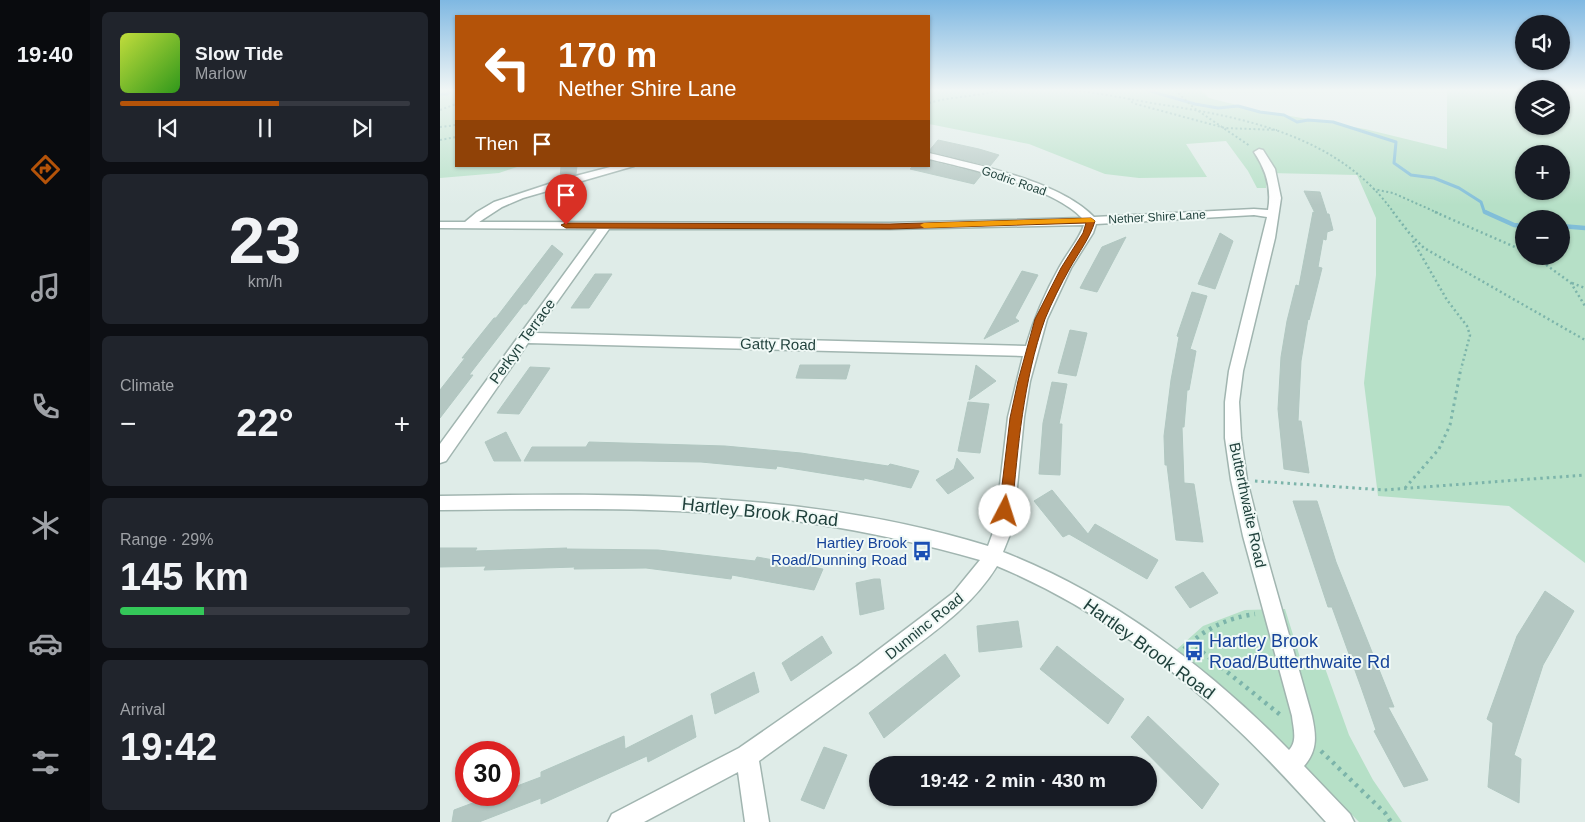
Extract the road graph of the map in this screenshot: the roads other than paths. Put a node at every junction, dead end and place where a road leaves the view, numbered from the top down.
1 (1259, 152) road end
2 (930, 156) edge
3 (625, 167) edge
4 (1274, 214) junction
5 (1091, 221) junction
6 (468, 225) junction
7 (441, 226) edge
8 (605, 226) junction
9 (525, 338) junction
10 (1031, 351) junction
11 (440, 456) edge
12 (440, 503) edge
13 (992, 556) junction
14 (747, 756) junction
15 (1289, 766) junction
16 (620, 822) edge
17 (757, 822) edge
18 (1342, 822) edge

1 - 4 street, Butterthwaite Road
2 - 5 street, Godric Road
3 - 6 street
4 - 5 street, Nether Shire Lane
4 - 15 street, Butterthwaite Road
5 - 8 street, Nether Shire Lane
5 - 10 street, Dunninc Road
6 - 7 street, Nether Shire Lane
6 - 8 street, Nether Shire Lane
8 - 9 street, Perkyn Terrace
9 - 10 street, Gatty Road
9 - 11 street, Perkyn Terrace
10 - 13 street, Dunninc Road
12 - 13 street, Hartley Brook Road
13 - 14 street, Dunninc Road
13 - 15 street, Hartley Brook Road
14 - 16 street, Dunninc Road
14 - 17 street
15 - 18 street, Hartley Brook Road

